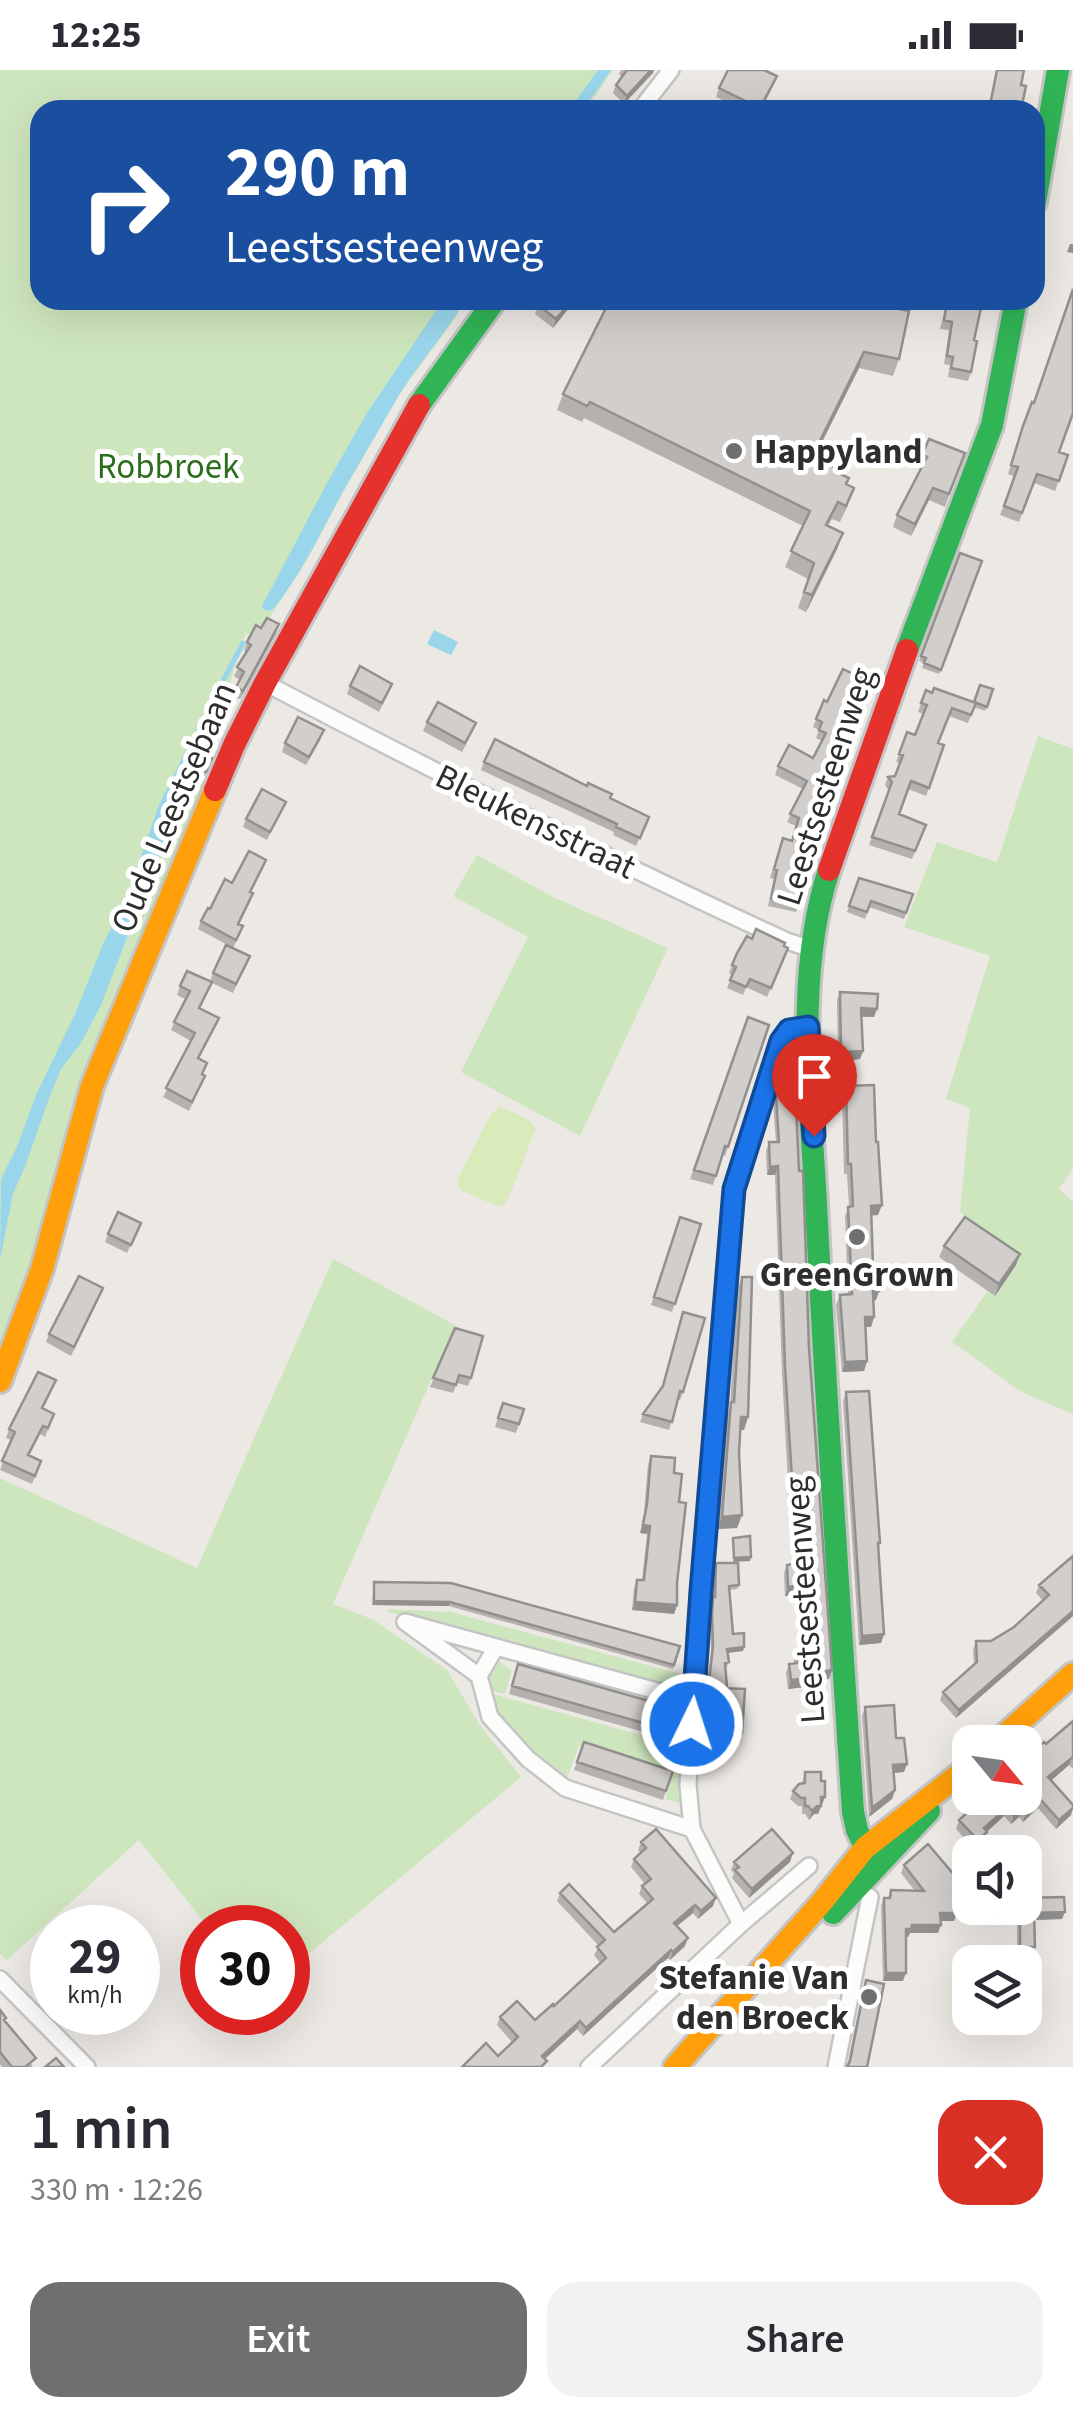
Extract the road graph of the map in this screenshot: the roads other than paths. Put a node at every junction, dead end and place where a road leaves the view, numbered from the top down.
1 (672, 70) edge
2 (1058, 70) edge
3 (648, 100) edge
4 (1045, 145) edge
5 (488, 310) edge
6 (1014, 310) edge
7 (265, 683) junction
8 (811, 949) junction
9 (808, 1027) junction
10 (0, 1381) edge
11 (496, 1646) junction
12 (1073, 1674) edge
13 (479, 1676) junction
14 (694, 1700) junction
15 (1016, 1725) edge
16 (952, 1786) edge
17 (692, 1829) junction
18 (870, 1858) junction
19 (809, 1866) dead end
20 (870, 1896) dead end
21 (741, 1924) junction
22 (0, 1979) edge
23 (87, 2067) edge
24 (589, 2067) edge
25 (675, 2067) edge
26 (698, 2067) edge
27 (836, 2067) edge

1 - 3 street
2 - 4 street
5 - 7 street, Oude Leestsebaan
6 - 8 street, Leestsesteenweg
7 - 8 street, Bleukensstraat
7 - 10 street, Oude Leestsebaan
8 - 9 street, Leestsesteenweg
9 - 14 street
9 - 18 street, Leestsesteenweg
11 - 13 street
11 - 13 street
11 - 14 street
12 - 15 street
13 - 17 street
14 - 17 street
16 - 18 street
17 - 21 street
18 - 25 street
18 - 26 street
19 - 21 street
20 - 27 street
21 - 24 street
22 - 23 street

